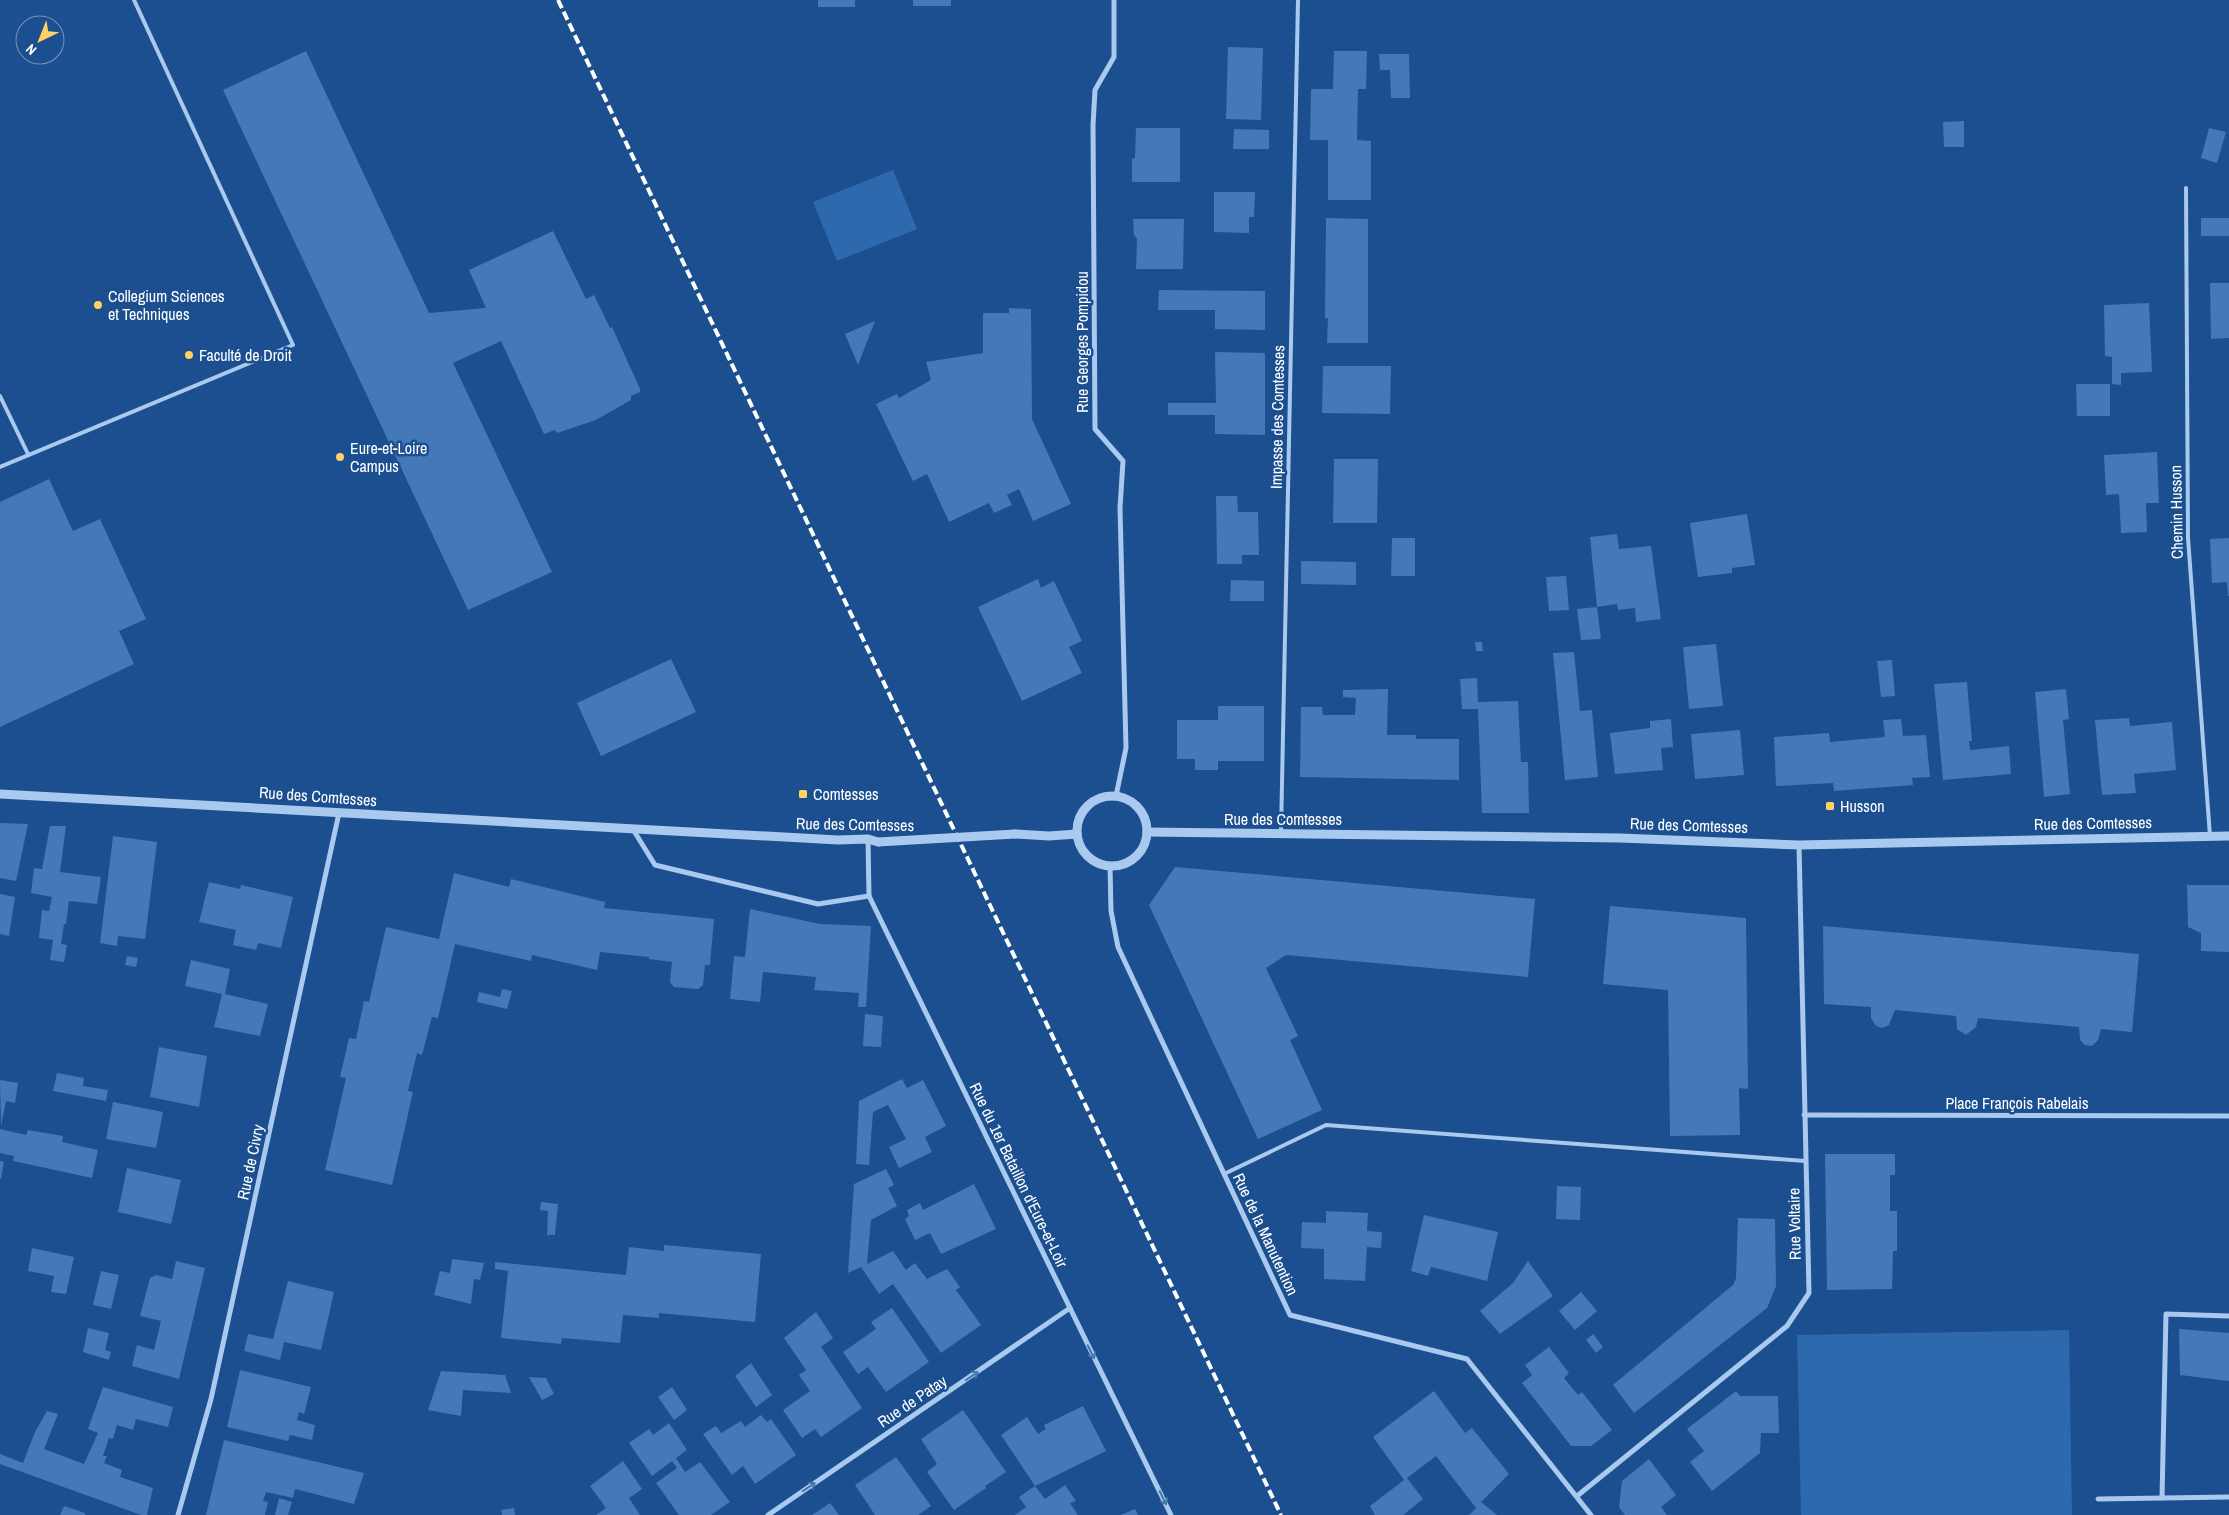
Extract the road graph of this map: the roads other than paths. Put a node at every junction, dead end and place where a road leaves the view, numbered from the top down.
1 (134, 0) edge
2 (1114, 0) edge
3 (1298, 0) edge
4 (2186, 188) dead end
5 (0, 396) edge
6 (28, 454) junction
7 (0, 467) edge
8 (0, 794) edge
9 (1116, 796) junction
10 (339, 813) junction
11 (634, 830) junction
12 (1147, 832) junction
13 (1077, 834) junction
14 (1281, 834) junction
15 (2210, 836) junction
16 (2229, 836) edge
17 (868, 839) junction
18 (1799, 845) junction
19 (1110, 866) junction
20 (869, 896) junction
21 (1804, 1115) junction
22 (2229, 1116) edge
23 (1805, 1161) junction
24 (1224, 1174) junction
25 (1070, 1308) junction
26 (2229, 1316) edge
27 (1577, 1496) junction
28 (2229, 1497) edge
29 (2162, 1498) junction
30 (2098, 1499) dead end
31 (178, 1515) edge
32 (768, 1515) edge
33 (1171, 1515) edge
34 (1591, 1515) edge

1 - 6 lane
2 - 9 street, Rue Georges Pompidou
3 - 14 lane, Impasse des Comtesses
4 - 15 lane, Chemin Husson
5 - 6 lane
6 - 7 lane
8 - 10 street, Rue des Comtesses
9 - 12 street
9 - 13 street
10 - 11 street, Rue des Comtesses
10 - 31 street, Rue de Civry
11 - 17 street, Rue des Comtesses
11 - 20 street
12 - 14 street, Rue des Comtesses
12 - 19 street
13 - 17 street, Rue des Comtesses, bridge
13 - 19 street
14 - 18 street, Rue des Comtesses
15 - 16 street, Rue des Comtesses
15 - 18 street, Rue des Comtesses
17 - 20 street, Rue du 1er Bataillon d'Eure-et-Loir
18 - 21 street, Rue Voltaire
19 - 24 street, Rue de la Manutention
20 - 25 street, Rue du 1er Bataillon d'Eure-et-Loir
21 - 22 street, Place François Rabelais
21 - 23 street, Rue Voltaire
23 - 24 lane
23 - 27 street, Rue Voltaire
24 - 27 street, Rue de la Manutention
32 -> 25 street, Rue de Patay
25 -> 33 street, Rue du 1er Bataillon d'Eure-et-Loir
26 - 29 street
27 - 34 street, Rue de la Manutention
28 - 29 street
29 - 30 street

